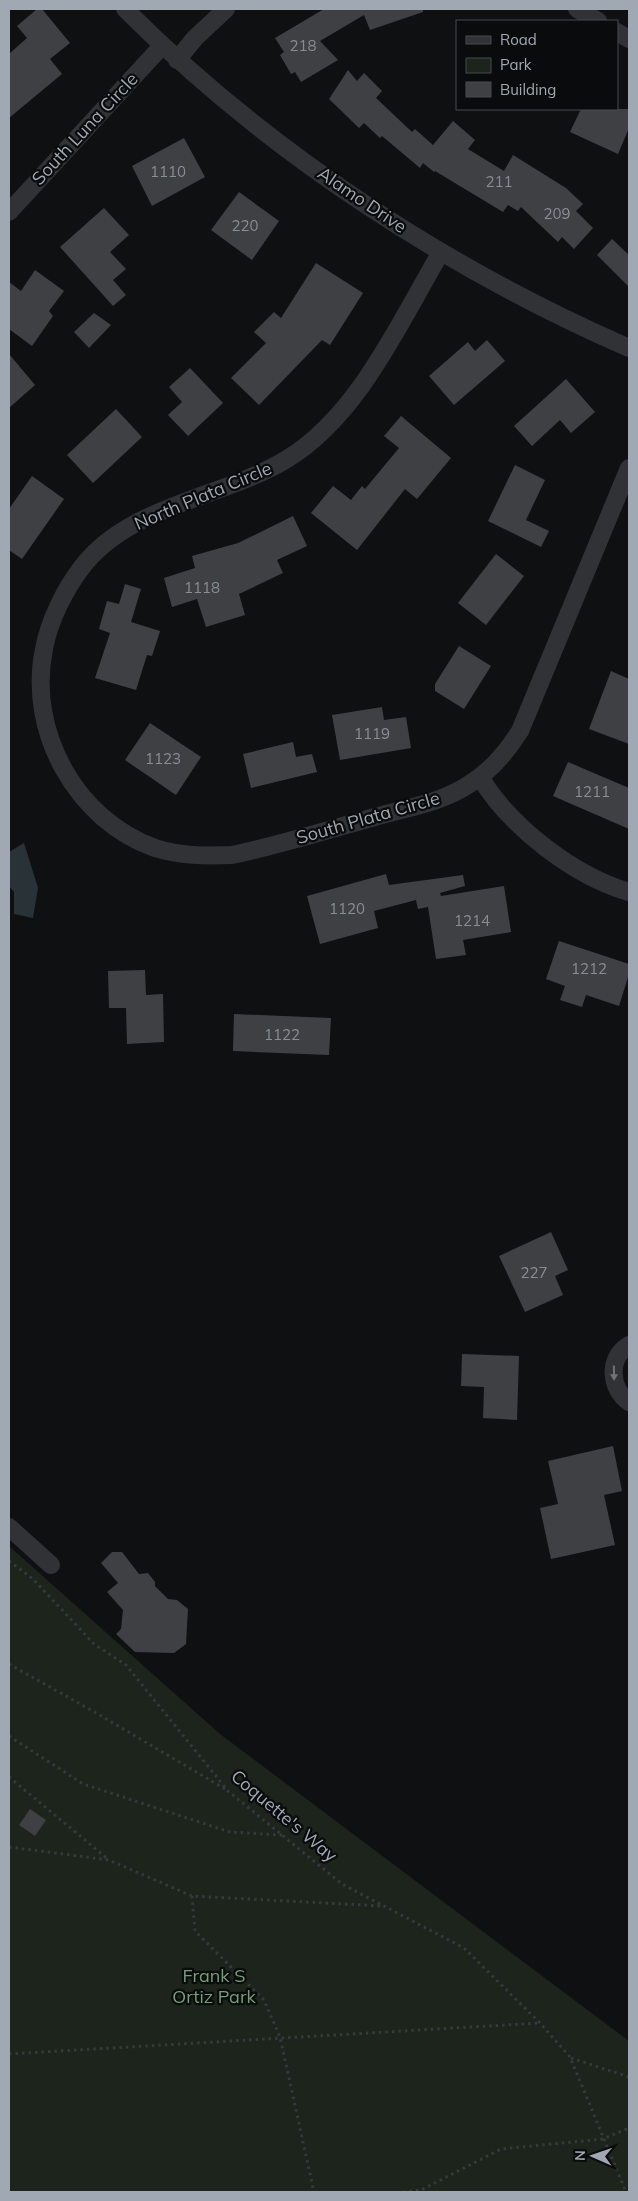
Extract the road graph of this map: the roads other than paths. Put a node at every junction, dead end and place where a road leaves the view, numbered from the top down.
1 (125, 9) edge
2 (226, 9) edge
3 (577, 9) edge
4 (596, 20) edge
5 (618, 33) edge
6 (629, 39) edge
7 (162, 46) junction
8 (177, 60) junction
9 (9, 212) edge
10 (441, 252) junction
11 (629, 348) edge
12 (629, 468) edge
13 (44, 648) joint
14 (480, 778) junction
15 (629, 892) edge
16 (629, 1345) edge
17 (629, 1402) edge
18 (9, 1527) edge
19 (51, 1565) dead end

1 - 7 street, Alamo Drive
2 - 8 street
3 - 4 street
5 - 6 street
7 - 8 street, Alamo Drive
7 - 9 street, South Luna Circle
8 - 10 street, Alamo Drive
10 - 11 street, Alamo Drive
10 - 13 street, North Plata Circle
12 - 14 street, South Plata Circle
13 - 14 street, South Plata Circle
14 - 15 street
16 -> 17 street
18 - 19 street

